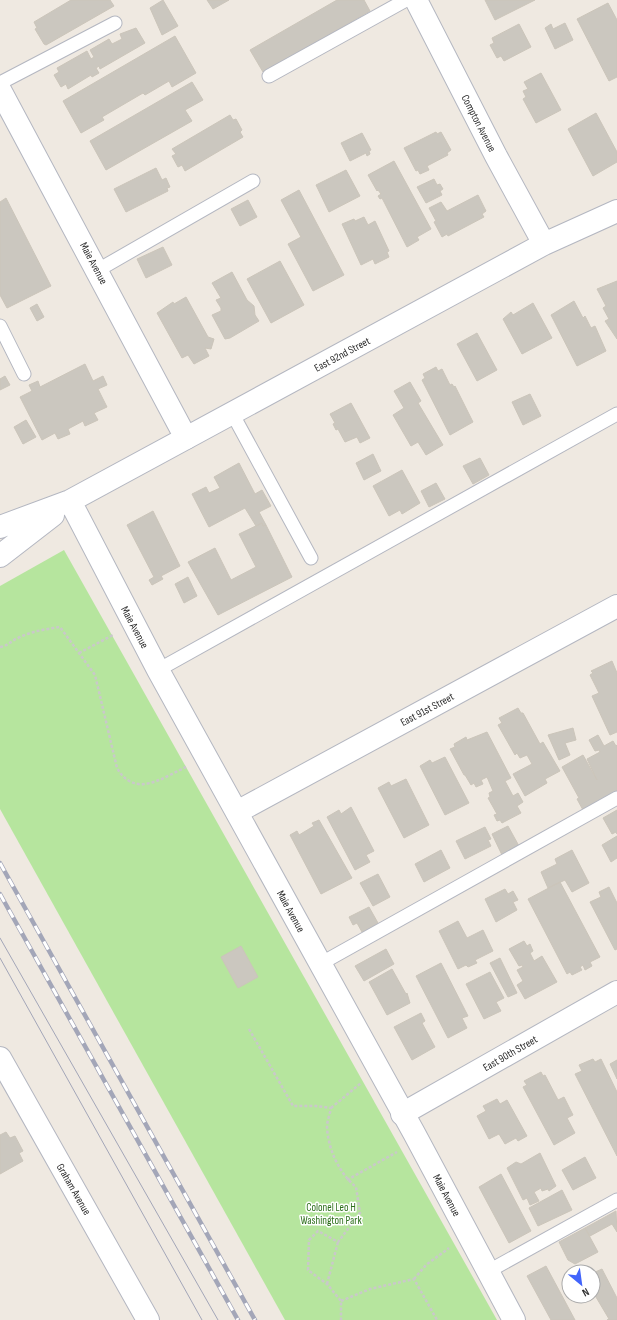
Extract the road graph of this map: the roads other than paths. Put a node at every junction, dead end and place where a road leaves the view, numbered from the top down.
1 (406, 0) edge
2 (416, 0) edge
3 (115, 23) dead end
4 (269, 76) dead end
5 (0, 83) edge
6 (0, 90) edge
7 (253, 181) dead end
8 (617, 211) edge
9 (544, 244) junction
10 (98, 270) junction
11 (0, 326) edge
12 (24, 374) dead end
13 (232, 413) junction
14 (617, 414) edge
15 (186, 438) junction
16 (70, 501) junction
17 (0, 527) edge
18 (0, 556) edge
19 (311, 558) dead end
20 (617, 606) edge
21 (158, 670) junction
22 (617, 798) edge
23 (237, 812) junction
24 (320, 964) junction
25 (617, 992) edge
26 (0, 1058) edge
27 (402, 1114) junction
28 (617, 1200) edge
29 (487, 1272) junction
30 (148, 1320) edge
31 (514, 1320) edge

1 - 4 lane
2 - 9 street, Compton Avenue
3 - 5 lane
6 - 10 street, Maie Avenue
7 - 10 lane
8 - 9 street, East 92nd Street
9 - 13 street, East 92nd Street
10 - 15 street, Maie Avenue
11 - 12 lane
13 - 15 street, East 92nd Street
13 - 19 lane
14 - 21 lane
15 - 16 street, East 92nd Street
16 - 17 street, East 92nd Street
16 - 18 street, East 92nd Street
16 - 21 street, Maie Avenue
20 - 23 street, East 91st Street
21 - 23 street, Maie Avenue
22 - 24 lane
23 - 24 street, Maie Avenue
24 - 27 street, Maie Avenue
25 - 27 street, East 90th Street
26 - 30 street, Graham Avenue
27 - 29 street, Maie Avenue
28 - 29 lane
29 - 31 street, Maie Avenue

